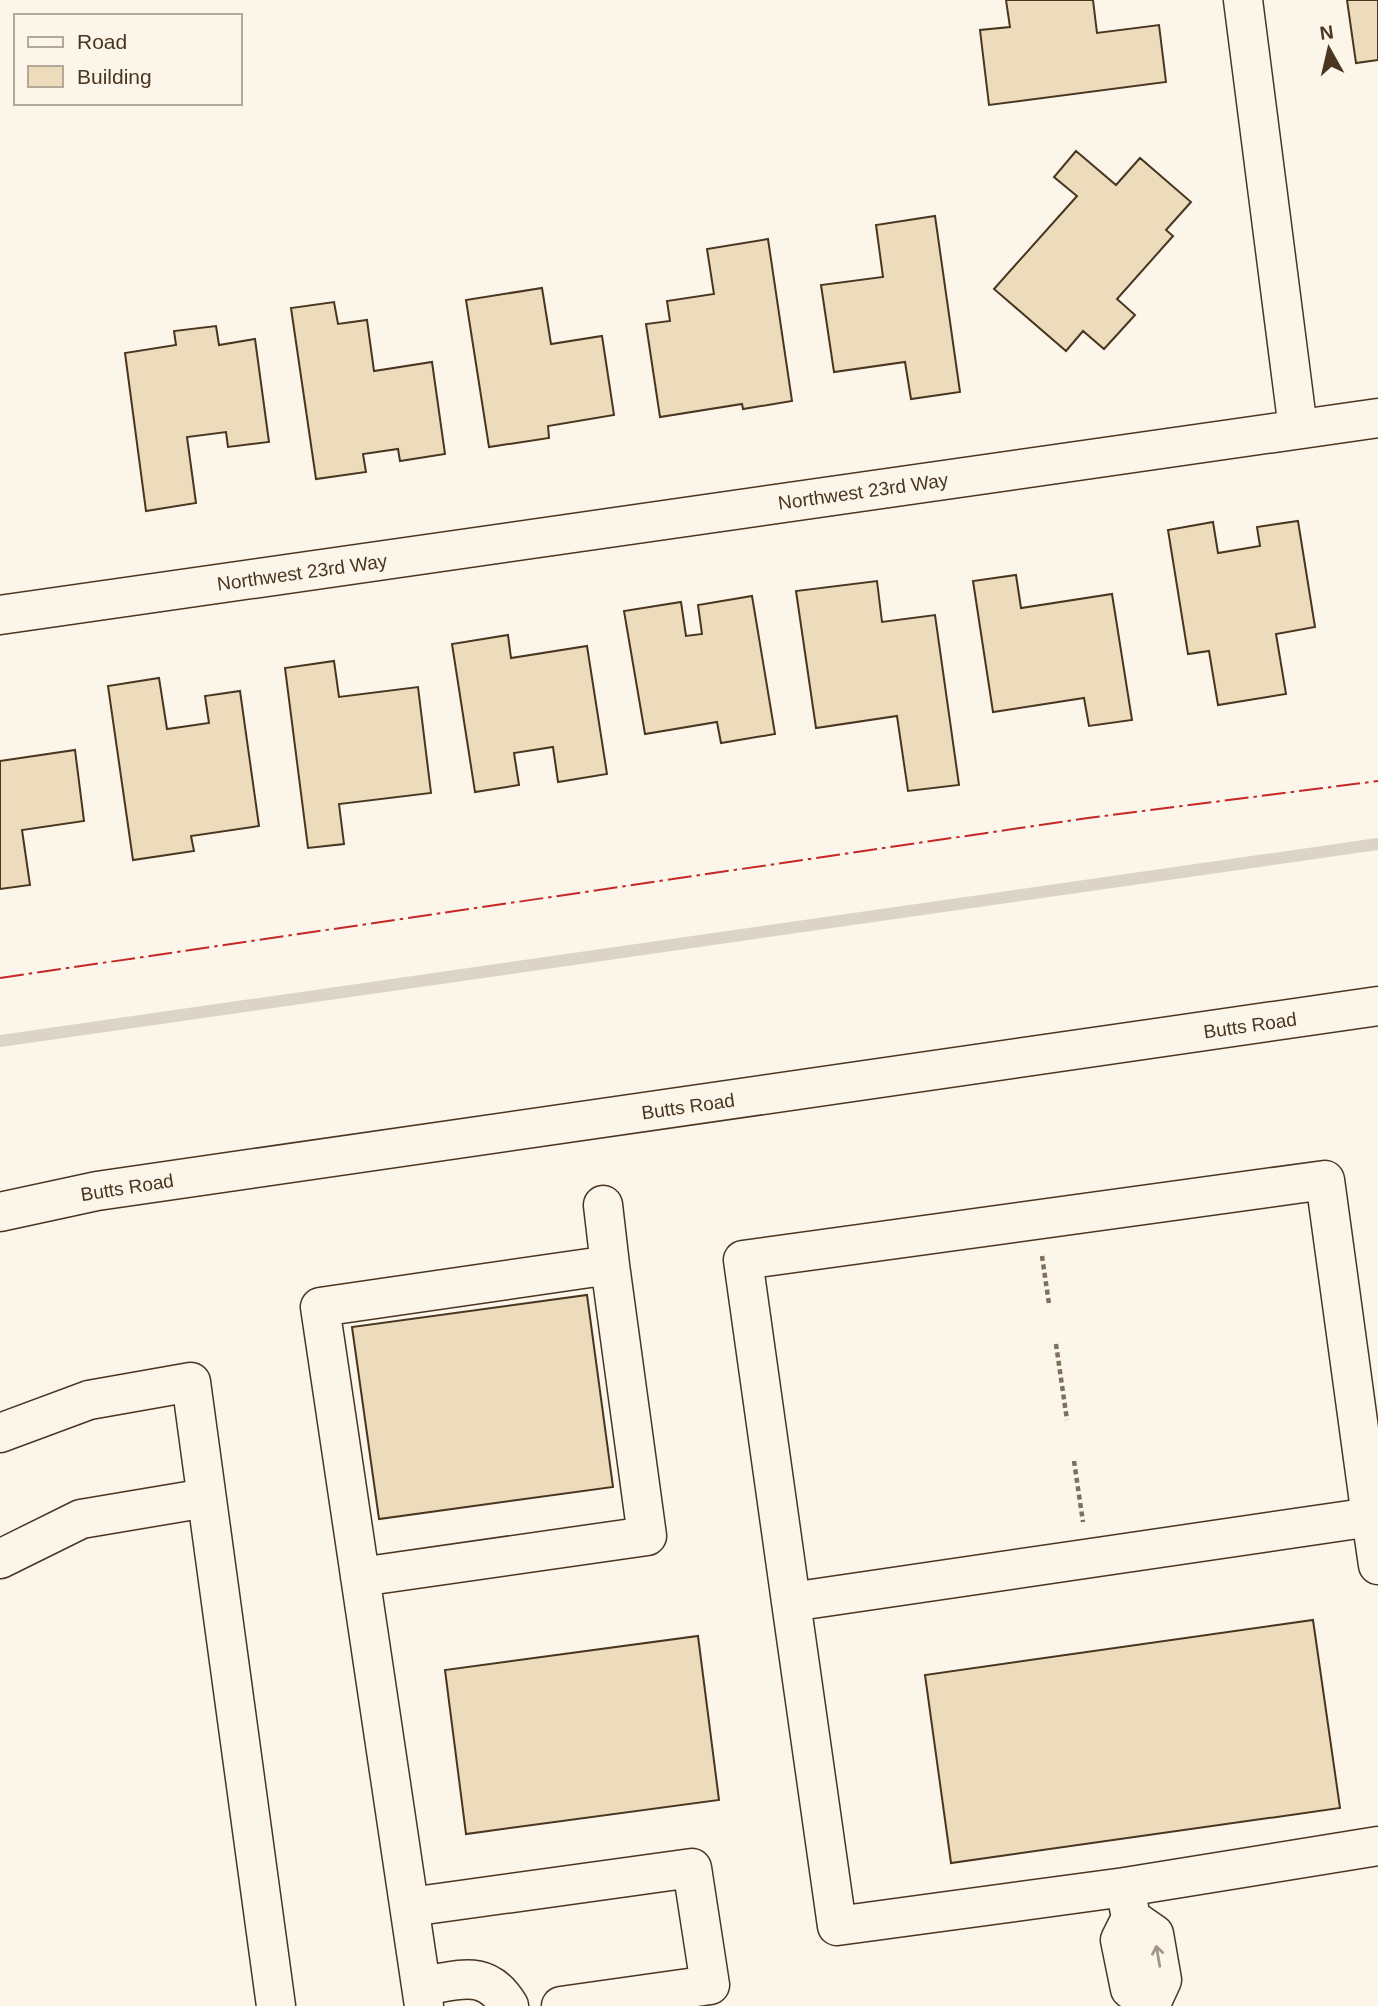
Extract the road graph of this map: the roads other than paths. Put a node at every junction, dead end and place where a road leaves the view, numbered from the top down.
1 (1243, 0) edge
2 (1378, 418) edge
3 (1298, 429) junction
4 (0, 615) edge
5 (1378, 1006) edge
6 (603, 1205) dead end
7 (0, 1212) edge
8 (610, 1265) junction
9 (0, 1433) edge
10 (206, 1498) junction
11 (1374, 1516) edge
12 (0, 1559) edge
13 (1378, 1565) edge
14 (360, 1577) junction
15 (791, 1602) junction
16 (1378, 1846) edge
17 (1128, 1903) junction
18 (410, 1907) junction
19 (422, 1996) edge
20 (1150, 2004) edge
21 (276, 2006) edge
22 (509, 2006) edge
23 (561, 2006) edge

1 - 3 street
2 - 3 street, Northwest 23rd Way
3 - 4 street, Northwest 23rd Way
5 - 7 street, Butts Road
6 - 8 street
8 - 14 street
8 - 14 street
9 - 10 street
10 - 12 street
10 - 21 street
11 - 13 street
11 - 15 street
11 - 15 street
14 - 18 street
15 - 17 street
16 - 17 street
17 - 20 street
18 - 19 street
18 - 23 street
19 - 22 street

